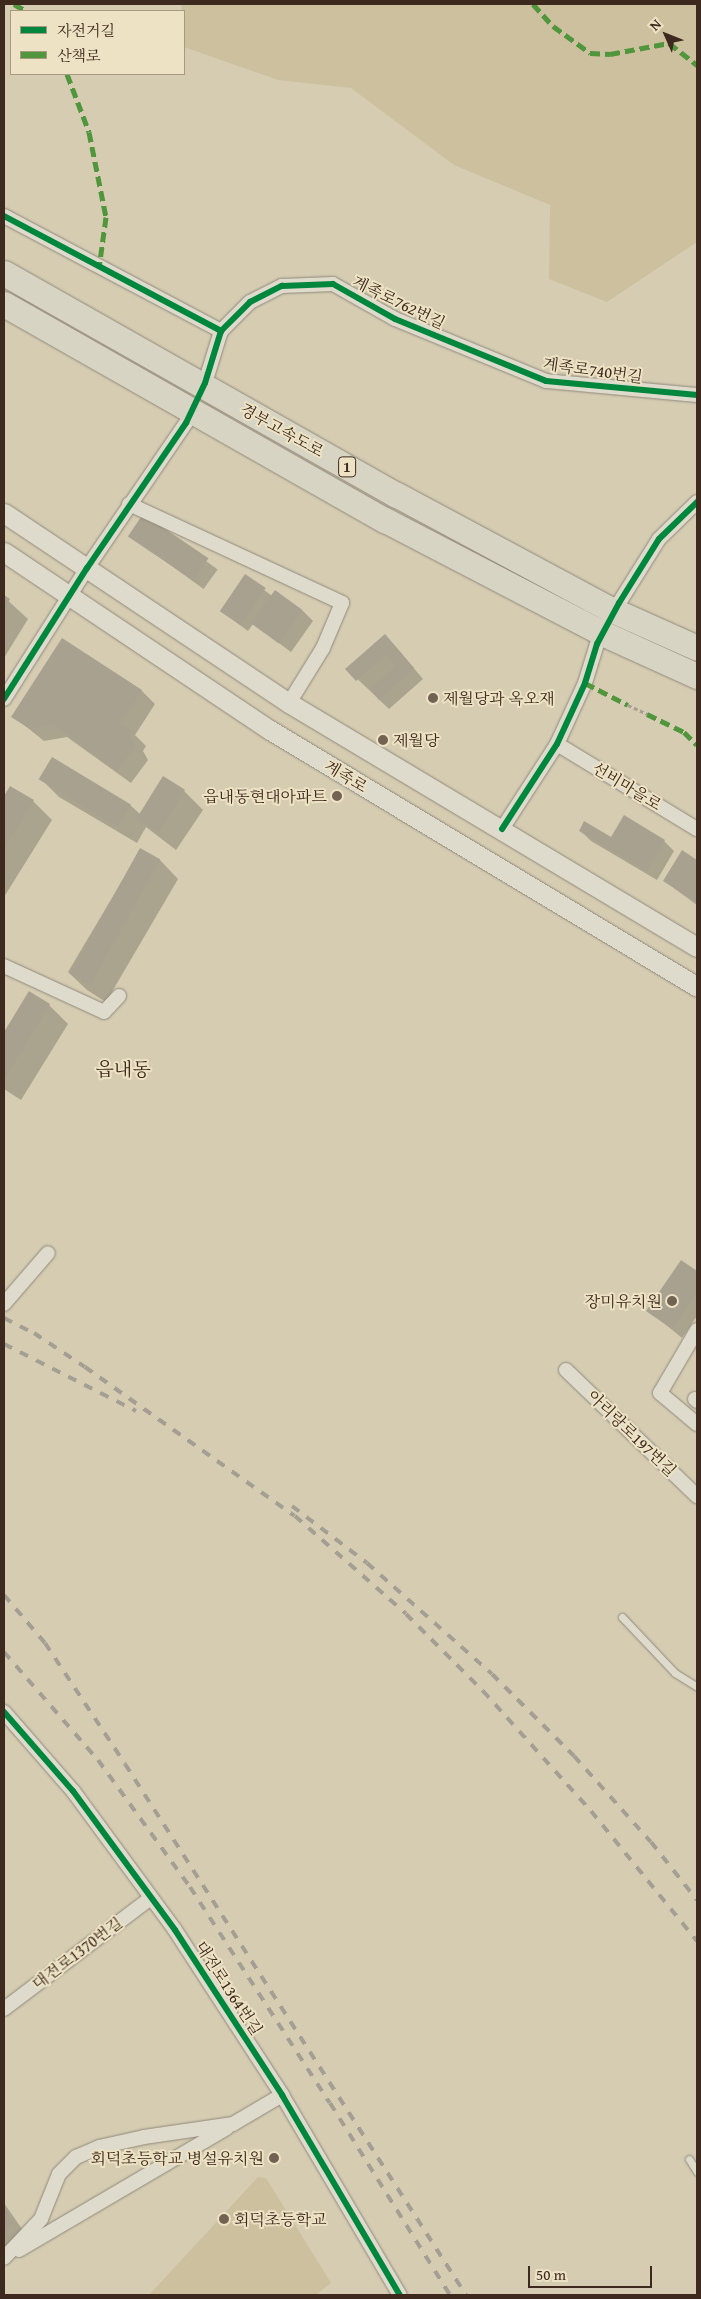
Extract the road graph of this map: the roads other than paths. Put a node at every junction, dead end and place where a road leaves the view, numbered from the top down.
1 (4, 216) edge
2 (4, 273) edge
3 (4, 304) edge
4 (221, 331) junction
5 (460, 346) joint
6 (205, 383) dead end
7 (697, 395) edge
8 (186, 423) dead end
9 (697, 502) edge
10 (129, 504) junction
11 (4, 513) edge
12 (4, 552) edge
13 (87, 568) junction
14 (69, 596) junction
15 (619, 603) dead end
16 (597, 644) dead end
17 (697, 648) edge
18 (697, 676) edge
19 (4, 699) edge
20 (289, 703) junction
21 (557, 744) junction
22 (502, 829) junction
23 (697, 829) edge
24 (697, 947) edge
25 (4, 966) edge
26 (697, 987) edge
27 (119, 996) dead end
28 (48, 1253) dead end
29 (4, 1304) edge
30 (697, 1330) edge
31 (566, 1370) dead end
32 (697, 1424) edge
33 (697, 1496) edge
34 (622, 1617) dead end
35 (697, 1687) edge
36 (4, 1712) edge
37 (151, 1898) junction
38 (4, 2009) edge
39 (282, 2095) junction
40 (234, 2124) junction
41 (689, 2159) dead end
42 (697, 2172) edge
43 (4, 2258) edge
44 (400, 2295) edge

1 - 4 street
2 - 17 highway, 경부고속도로 / 1
3 - 18 highway, 경부고속도로 / 1
4 - 5 street, 계족로762번길
4 - 6 street, 계족로762번길
5 - 7 street, 계족로740번길
8 - 10 street
9 - 15 street
10 - 13 street
10 - 20 street
11 - 13 main road
12 - 14 main road, 계족로
13 - 14 street
13 - 20 main road
14 - 19 street
14 - 26 main road, 계족로
16 - 21 street
20 - 22 main road
21 - 22 street
21 - 23 street, 선비마을로
22 - 24 main road
25 - 27 street
28 - 29 street
30 - 32 street
31 - 33 street, 아리랑로197번길
34 - 35 lane
36 - 37 street, 대전로1364번길
37 - 38 street, 대전로1370번길
37 - 39 street, 대전로1364번길
39 - 40 street
39 - 44 street, 대전로1364번길
40 - 43 street
40 - 43 street
41 - 42 lane

